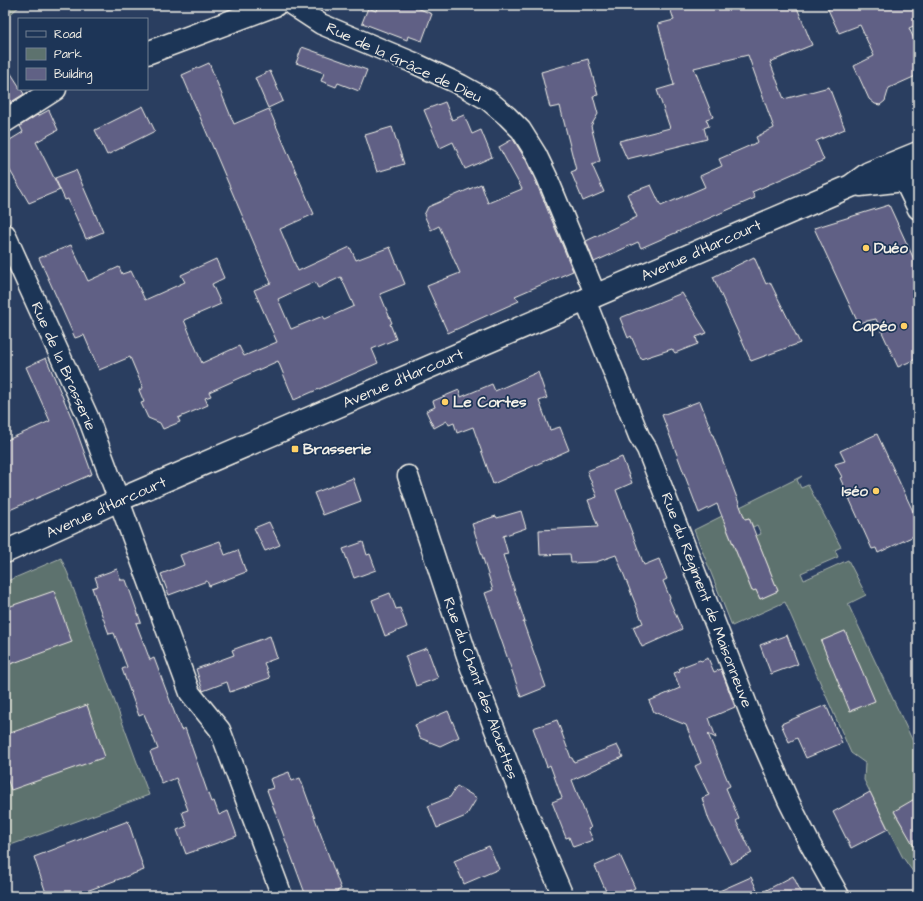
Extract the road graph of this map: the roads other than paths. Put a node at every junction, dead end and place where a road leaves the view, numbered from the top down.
1 (275, 5) edge
2 (292, 5) edge
3 (148, 53) edge
4 (54, 90) edge
5 (5, 121) edge
6 (918, 153) edge
7 (911, 177) edge
8 (851, 186) junction
9 (918, 209) edge
10 (5, 234) edge
11 (590, 298) junction
12 (408, 476) dead end
13 (119, 500) junction
14 (5, 552) edge
15 (282, 896) edge
16 (563, 896) edge
17 (839, 896) edge

1 - 3 main road
2 - 11 street, Rue de la Grâce de Dieu
4 - 5 main road
6 - 8 main road
7 - 8 main road
7 - 9 street
8 - 11 main road, Avenue d'Harcourt
10 - 13 street, Rue de la Brasserie
11 - 13 main road, Avenue d'Harcourt
11 - 17 street, Rue du Régiment de Maisonneuve
12 - 16 street, Rue du Chant des Alouettes
13 - 14 main road, Avenue d'Harcourt
13 - 15 street, Rue de la Brasserie

